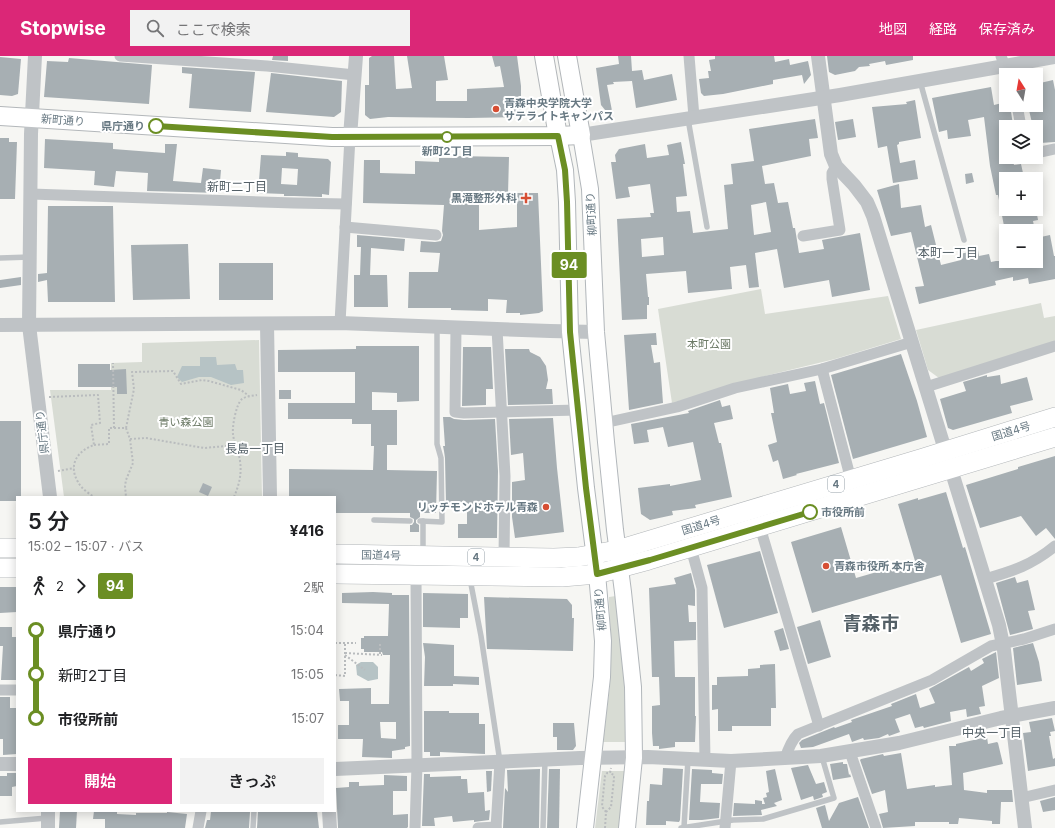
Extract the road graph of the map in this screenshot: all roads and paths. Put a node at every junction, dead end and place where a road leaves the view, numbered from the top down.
1 (36, 56) edge
2 (120, 56) edge
3 (356, 56) edge
4 (544, 56) edge
5 (567, 56) edge
6 (689, 56) edge
7 (818, 56) edge
8 (1055, 57) edge
9 (1005, 66) edge
10 (355, 75) junction
11 (920, 81) junction
12 (824, 97) junction
13 (0, 116) edge
14 (32, 117) junction
15 (691, 118) junction
16 (582, 135) junction
17 (558, 136) junction
18 (350, 137) junction
19 (1055, 149) edge
20 (1043, 152) edge
21 (836, 166) junction
22 (31, 194) junction
23 (346, 204) junction
24 (345, 226) junction
25 (708, 227) dead end
26 (436, 235) dead end
27 (804, 236) dead end
28 (964, 240) dead end
29 (30, 257) junction
30 (0, 258) edge
31 (340, 323) junction
32 (267, 324) junction
33 (0, 325) edge
34 (29, 325) junction
35 (437, 327) junction
36 (456, 327) junction
37 (497, 329) junction
38 (570, 332) junction
39 (596, 332) junction
40 (912, 342) junction
41 (1055, 346) edge
42 (113, 363) dead end
43 (822, 370) junction
44 (926, 387) junction
45 (262, 394) dead end
46 (249, 396) junction
47 (48, 397) dead end
48 (578, 410) junction
49 (501, 412) junction
50 (1055, 417) edge
51 (604, 423) junction
52 (114, 428) junction
53 (126, 428) junction
54 (1055, 438) edge
55 (130, 439) junction
56 (235, 441) junction
57 (94, 445) junction
58 (946, 451) junction
59 (74, 468) junction
60 (951, 470) junction
61 (56, 471) dead end
62 (851, 480) junction
63 (50, 496) edge
64 (93, 496) edge
65 (126, 496) edge
66 (234, 496) edge
67 (270, 496) edge
68 (374, 520) dead end
69 (410, 521) dead end
70 (760, 527) junction
71 (1055, 546) edge
72 (0, 548) edge
73 (16, 548) edge
74 (690, 548) junction
75 (617, 550) junction
76 (336, 554) edge
77 (594, 555) junction
78 (423, 556) junction
79 (504, 557) junction
80 (0, 568) edge
81 (16, 568) edge
82 (620, 569) junction
83 (336, 574) edge
84 (597, 574) junction
85 (416, 575) junction
86 (469, 576) junction
87 (985, 579) junction
88 (1055, 629) edge
89 (336, 643) edge
90 (345, 643) junction
91 (356, 643) dead end
92 (1003, 643) junction
93 (380, 644) dead end
94 (345, 654) junction
95 (365, 669) dead end
96 (336, 675) edge
97 (0, 690) edge
98 (16, 690) edge
99 (1055, 708) edge
100 (1011, 716) junction
101 (819, 726) junction
102 (850, 752) junction
103 (822, 756) junction
104 (592, 758) junction
105 (634, 758) junction
106 (785, 758) junction
107 (688, 759) junction
108 (545, 760) junction
109 (704, 760) junction
110 (731, 761) junction
111 (500, 762) junction
112 (0, 764) edge
113 (16, 764) edge
114 (417, 765) junction
115 (611, 768) dead end
116 (336, 769) edge
117 (610, 773) junction
118 (1055, 790) edge
119 (1021, 798) junction
120 (202, 812) edge
121 (254, 812) edge
122 (329, 812) edge
123 (606, 812) junction
124 (48, 819) edge
125 (0, 822) edge
126 (726, 825) edge
127 (496, 827) edge
128 (198, 828) edge
129 (253, 828) edge
130 (330, 828) edge
131 (415, 828) edge
132 (478, 828) edge
133 (543, 828) edge
134 (585, 828) edge
135 (605, 828) edge
136 (627, 828) edge
137 (683, 828) edge
138 (876, 828) edge
139 (1025, 828) edge

1 - 14 street, 県庁通り
2 - 10 street
3 - 10 street
4 - 17 main road, 柳町通り
5 - 16 main road, 柳町通り
6 - 15 street
7 - 12 street
8 - 9 street
9 - 11 street
10 - 18 street
11 - 12 street
11 - 28 lane
12 - 15 street
12 - 21 street
13 - 14 main road, 新町通り
14 - 18 main road, 新町通り
14 - 22 street, 県庁通り
15 - 16 street
15 - 25 lane
16 - 17 main road, 新町通り
16 - 39 main road, 柳町通り
17 - 18 main road, 新町通り
17 - 38 main road, 柳町通り
18 - 23 street
19 - 20 street
21 - 27 street
21 - 40 street
22 - 23 street
22 - 29 street, 県庁通り
23 - 24 street
24 - 26 street
24 - 31 street
29 - 30 lane
29 - 34 street, 県庁通り
31 - 32 street
31 - 35 street
32 - 34 street
32 - 67 street
33 - 34 street
34 - 63 street, 県庁通り
35 - 36 street
35 - 78 lane
36 - 37 street
36 - 49 street
37 - 38 street
37 - 49 street
38 - 39 street
38 - 48 main road, 柳町通り
39 - 51 main road, 柳町通り
40 - 43 street
40 - 44 street
41 - 44 street
42 - 52 path
43 - 51 street
43 - 62 street
44 - 58 street
45 - 46 path
46 - 53 path
46 - 56 path
47 - 57 path
48 - 49 street
48 - 77 main road, 柳町通り
49 - 79 street
50 - 58 highway, 国道4号 / 4
51 - 75 main road, 柳町通り
52 - 53 path
52 - 57 path
53 - 55 path
54 - 60 highway, 国道4号 / 4
55 - 56 path
55 - 65 path
56 - 66 path
57 - 59 path
58 - 60 street
58 - 62 highway, 国道4号 / 4
59 - 61 path
59 - 64 path
60 - 70 highway, 国道4号 / 4
60 - 87 street
62 - 75 highway, 国道4号 / 4
68 - 69 lane
70 - 74 highway, 国道4号 / 4
70 - 101 street
71 - 87 street
72 - 73 highway
74 - 82 highway, 国道4号 / 4
74 - 109 street
75 - 77 highway, 国道4号 / 4
75 - 82 main road, 柳町通り
76 - 78 highway, 国道4号 / 4
77 - 79 highway, 国道4号 / 4
77 - 84 main road, 柳町通り
78 - 79 highway, 国道4号 / 4
80 - 81 highway
82 - 84 highway, 国道4号 / 4
82 - 105 main road, 柳町通り
83 - 85 highway, 国道4号 / 4
84 - 86 highway, 国道4号 / 4
84 - 104 main road, 柳町通り
85 - 86 highway, 国道4号 / 4
85 - 114 street
86 - 111 lane
87 - 92 street
88 - 92 street
89 - 90 path
90 - 91 path
90 - 94 path
92 - 100 street
92 - 101 street
93 - 94 path
94 - 95 path
94 - 96 path
97 - 98 street
99 - 100 street
100 - 102 street
100 - 119 street
101 - 106 street
102 - 103 street
102 - 138 street
103 - 106 street
103 - 126 lane
104 - 105 street
104 - 108 street
104 - 134 main road, 柳町通り
105 - 107 street
105 - 136 main road, 柳町通り
106 - 110 street
107 - 109 street
107 - 137 lane
108 - 111 street
108 - 133 lane
109 - 110 street
110 - 126 street
111 - 114 street
111 - 127 street
112 - 113 street
114 - 116 street
114 - 131 street
115 - 117 path
117 - 123 path
117 - 123 path
118 - 119 street
119 - 139 street
120 - 128 street
121 - 129 lane
122 - 130 street
123 - 135 path
124 - 125 lane
126 - 137 lane
127 - 132 street

